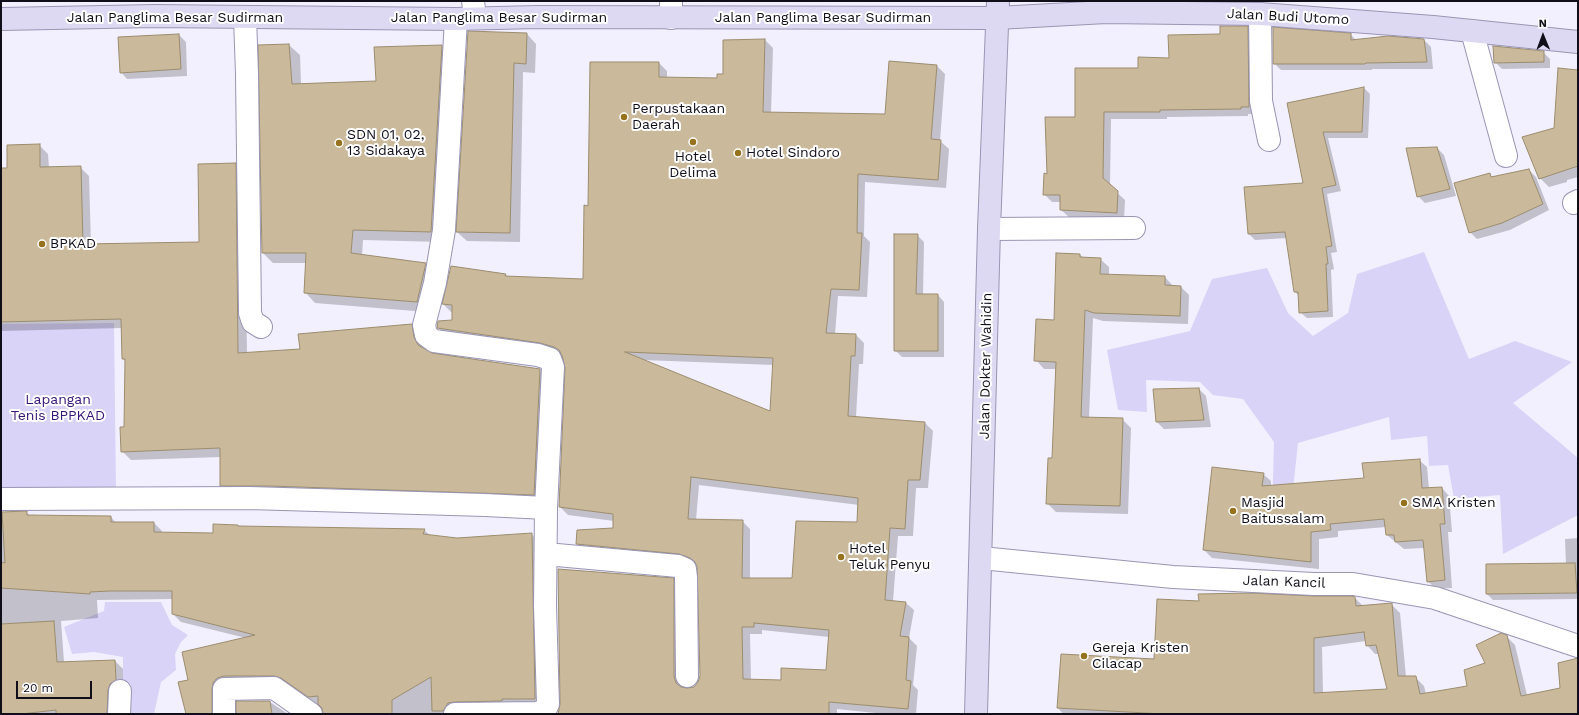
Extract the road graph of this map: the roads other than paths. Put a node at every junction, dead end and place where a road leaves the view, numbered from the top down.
1 (154, 8) edge
2 (671, 9) edge
3 (998, 10) edge
4 (468, 13) edge
5 (1260, 14) junction
6 (245, 17) junction
7 (1, 19) edge
8 (1472, 31) junction
9 (1578, 42) edge
10 (1269, 140) dead end
11 (1506, 156) dead end
12 (1134, 228) dead end
13 (989, 229) junction
14 (261, 327) dead end
15 (1, 498) edge
16 (546, 508) junction
17 (546, 554) junction
18 (981, 558) junction
19 (1578, 646) edge
20 (687, 676) dead end
21 (120, 691) dead end
22 (119, 714) edge
23 (224, 714) edge
24 (311, 714) edge
25 (455, 714) edge
26 (976, 714) edge

1 - 6 main road, Jalan Panglima Besar Sudirman
1 - 7 main road, Jalan Panglima Besar Sudirman
2 - 3 main road, Jalan Panglima Besar Sudirman
2 - 4 main road, Jalan Panglima Besar Sudirman
3 - 5 main road, Jalan Budi Utomo
3 - 13 main road, Jalan Dokter Wahidin
4 - 6 main road, Jalan Panglima Besar Sudirman
4 - 16 street
5 - 8 main road, Jalan Budi Utomo
5 - 10 street
6 - 14 street
8 - 9 main road, Jalan Budi Utomo
8 - 11 street
12 - 13 street
13 - 18 main road, Jalan Dokter Wahidin
15 - 16 street
16 - 17 street
17 - 20 street
17 - 25 street
18 - 19 street, Jalan Kancil
18 - 26 main road, Jalan Dokter Wahidin
21 - 22 street
23 - 24 street

